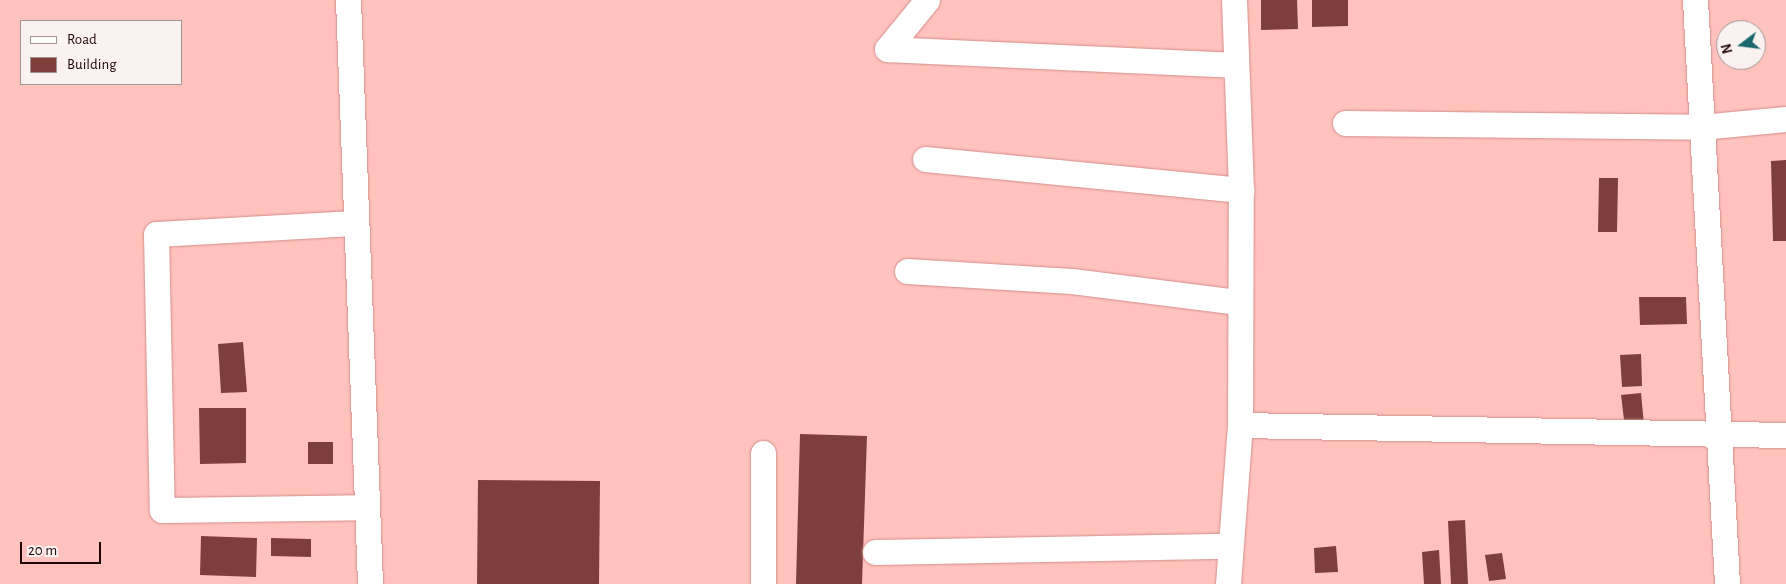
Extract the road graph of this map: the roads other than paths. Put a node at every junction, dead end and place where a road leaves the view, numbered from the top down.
1 (348, 0) edge
2 (927, 0) edge
3 (1234, 0) edge
4 (1695, 0) edge
5 (1236, 65) junction
6 (1786, 120) edge
7 (1345, 123) dead end
8 (1701, 126) junction
9 (925, 159) dead end
10 (1241, 190) junction
11 (354, 222) junction
12 (907, 271) dead end
13 (1239, 302) junction
14 (1240, 425) junction
15 (1718, 434) junction
16 (1786, 435) edge
17 (763, 453) dead end
18 (366, 507) junction
19 (1228, 546) junction
20 (875, 552) dead end
21 (370, 584) edge
22 (763, 584) edge
23 (1228, 584) edge
24 (1727, 584) edge

1 - 11 street
2 - 5 street
3 - 5 street
4 - 8 street
5 - 10 street
6 - 8 street
7 - 8 street
8 - 15 street
9 - 10 street
10 - 13 street
11 - 18 street
11 - 18 street
12 - 13 street
13 - 14 street
14 - 15 street
14 - 19 street
15 - 16 street
15 - 24 street
17 - 22 street
18 - 21 street
19 - 20 street
19 - 23 street

